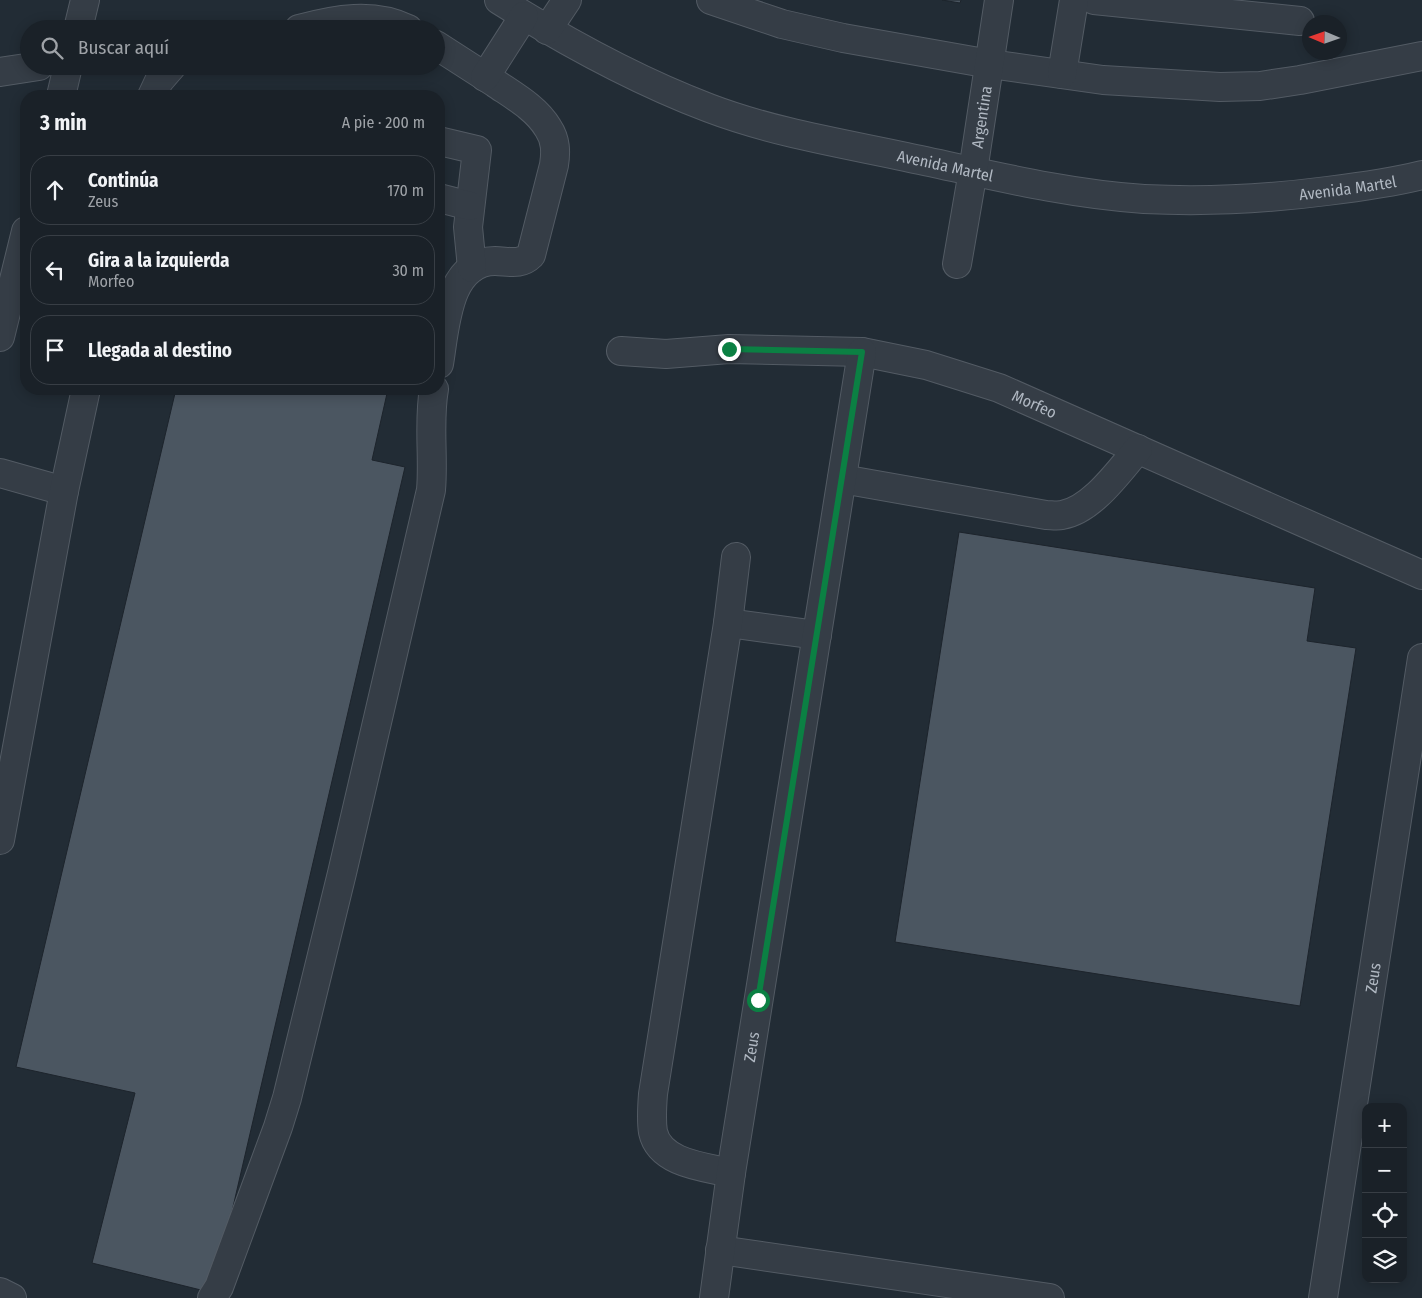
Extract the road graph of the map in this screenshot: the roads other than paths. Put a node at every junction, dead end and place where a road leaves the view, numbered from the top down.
1 (85, 0) edge
2 (498, 0) edge
3 (567, 0) edge
4 (711, 0) edge
5 (999, 0) edge
6 (1074, 0) edge
7 (1094, 0) edge
8 (524, 16) junction
9 (80, 20) edge
10 (344, 20) edge
11 (377, 20) edge
12 (1300, 21) dead end
13 (547, 30) junction
14 (445, 51) edge
15 (1422, 56) edge
16 (990, 64) junction
17 (20, 69) edge
18 (0, 72) edge
19 (1062, 74) junction
20 (66, 75) edge
21 (164, 75) edge
22 (485, 77) junction
23 (62, 90) edge
24 (155, 90) edge
25 (445, 142) edge
26 (973, 171) junction
27 (1422, 175) edge
28 (445, 200) edge
29 (470, 206) junction
30 (20, 241) edge
31 (8, 264) edge
32 (957, 264) dead end
33 (472, 268) junction
34 (445, 331) edge
35 (0, 337) edge
36 (621, 351) dead end
37 (862, 352) junction
38 (85, 395) edge
39 (433, 395) edge
40 (1138, 449) junction
41 (0, 473) edge
42 (842, 478) junction
43 (64, 491) junction
44 (736, 556) dead end
45 (1422, 575) edge
46 (728, 622) junction
47 (817, 636) junction
48 (1421, 675) edge
49 (0, 840) edge
50 (731, 1173) junction
51 (720, 1250) junction
52 (0, 1292) edge
53 (12, 1298) edge
54 (212, 1298) edge
55 (714, 1298) edge
56 (1050, 1298) edge
57 (1322, 1298) edge

1 - 9 street
2 - 8 street, Avenida Martel
3 - 13 street
4 - 16 street
5 - 16 street, Argentina
6 - 19 street
7 - 12 street
8 - 13 street, Avenida Martel
8 - 22 street
10 - 11 street
13 - 26 street, Avenida Martel
14 - 22 street
15 - 19 street
16 - 19 street
16 - 26 street, Argentina
17 - 18 street
20 - 23 street
21 - 24 street
22 - 33 street
25 - 29 street
26 - 27 street, Avenida Martel
26 - 32 street, Argentina
28 - 29 street
29 - 33 street
30 - 31 street
31 - 35 street
33 - 34 street
36 - 37 street, Morfeo
37 - 40 street, Morfeo
37 - 42 street, Zeus
38 - 43 street
39 - 54 street
40 - 42 street
40 - 45 street, Morfeo
41 - 43 street
42 - 47 street, Zeus
43 - 49 street
44 - 46 street
46 - 47 street
46 - 50 street
47 - 50 street, Zeus
48 - 57 street, Zeus
50 - 51 street, Zeus
51 - 55 street, Zeus
51 - 56 street
52 - 53 street

